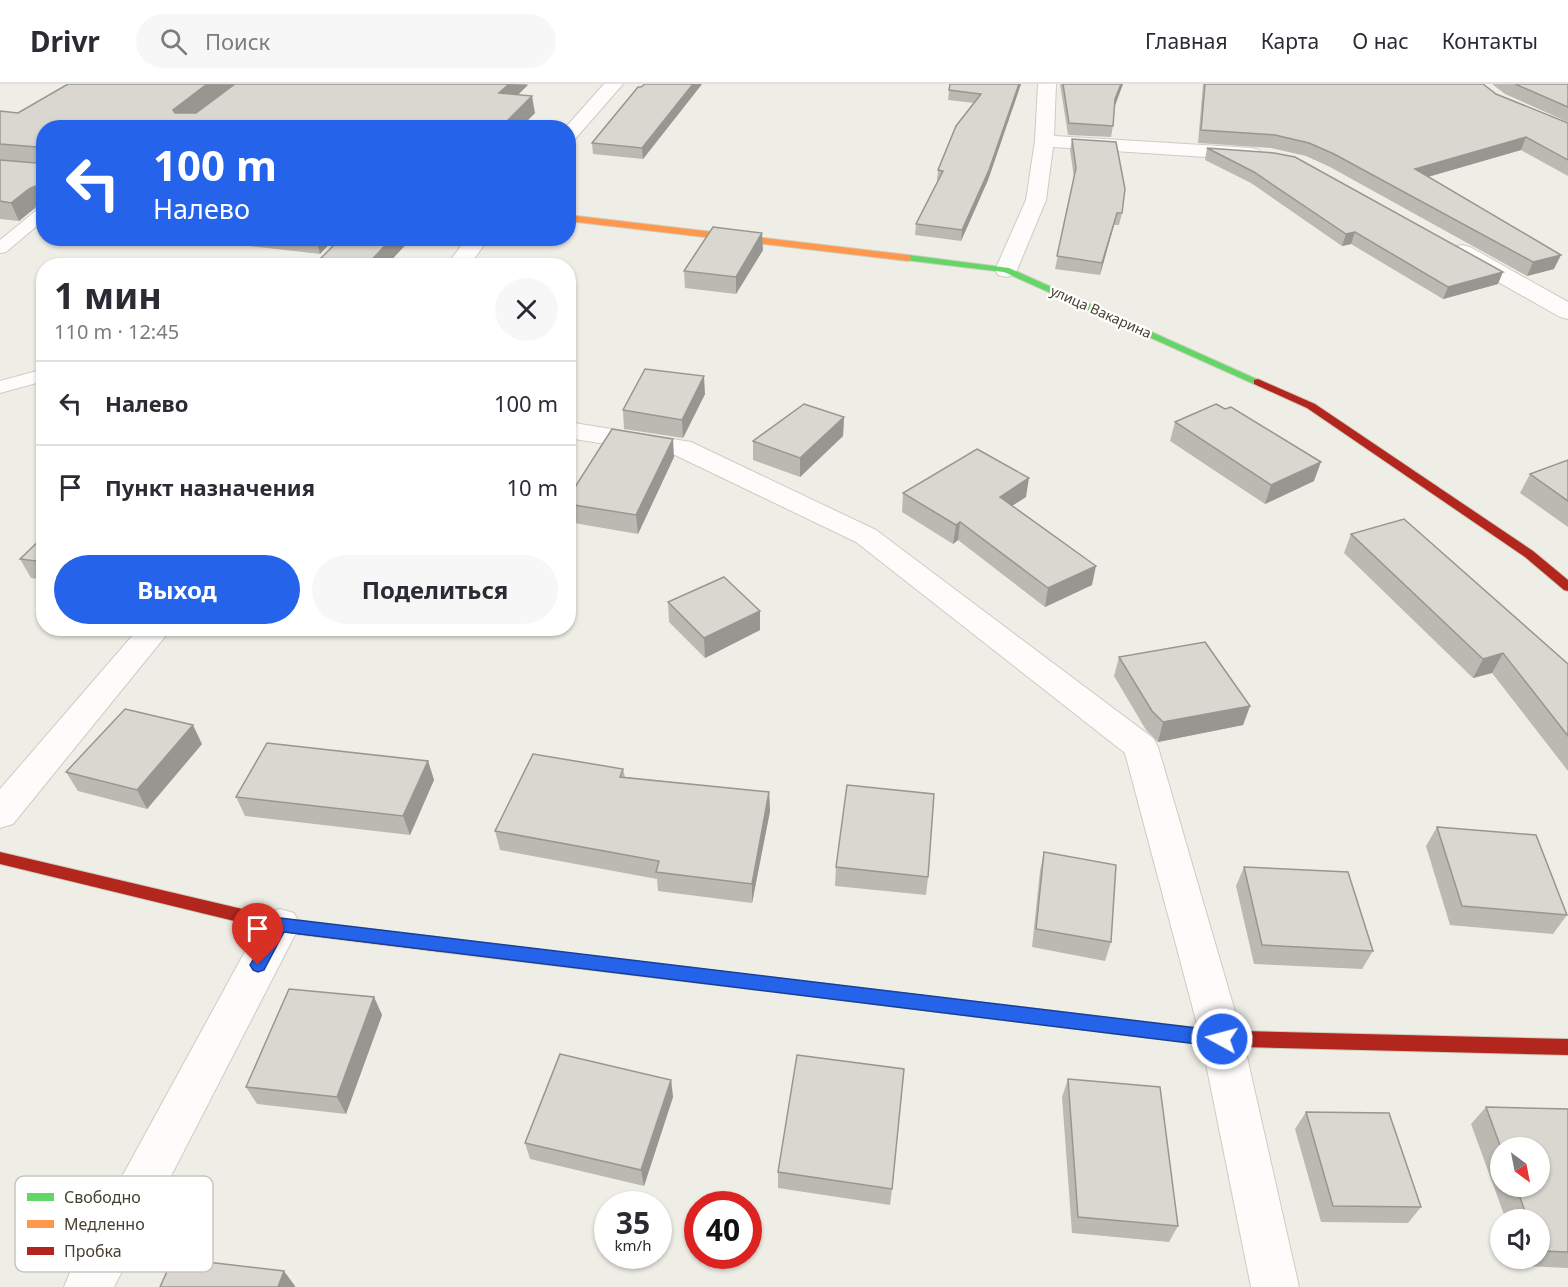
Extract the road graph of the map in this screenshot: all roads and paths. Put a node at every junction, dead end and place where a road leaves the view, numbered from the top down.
1 (614, 84) edge
2 (1047, 84) edge
3 (576, 126) edge
4 (1044, 141) junction
5 (1271, 156) edge
6 (36, 219) edge
7 (576, 219) edge
8 (1445, 242) edge
9 (473, 246) edge
10 (0, 248) edge
11 (463, 258) edge
12 (1006, 270) junction
13 (1568, 312) edge
14 (36, 377) edge
15 (0, 387) edge
16 (576, 431) edge
17 (1568, 587) edge
18 (150, 636) edge
19 (0, 814) edge
20 (0, 858) edge
21 (280, 925) junction
22 (1222, 1039) junction
23 (1568, 1047) edge
24 (146, 1176) edge
25 (95, 1272) edge
26 (87, 1287) edge
27 (1275, 1287) edge

1 - 3 street
2 - 4 street
4 - 5 street
4 - 12 street
6 - 10 lane
7 - 12 street, улица Вакарина
8 - 13 street
9 - 11 street
12 - 17 street, улица Вакарина
14 - 15 lane
16 - 22 street
18 - 19 street
20 - 21 street
21 - 22 street
21 - 24 street
22 - 23 street
22 - 27 street
25 - 26 street

